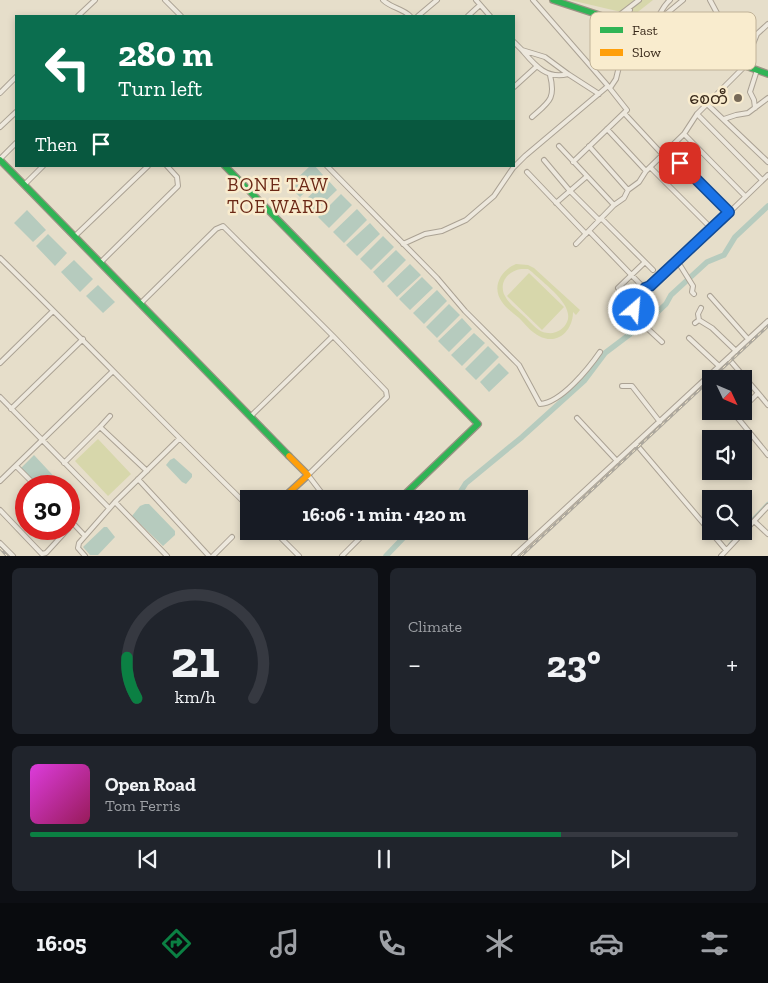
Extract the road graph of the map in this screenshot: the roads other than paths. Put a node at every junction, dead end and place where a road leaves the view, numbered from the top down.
1 (95, 0) edge
2 (165, 0) edge
3 (383, 0) edge
4 (437, 0) edge
5 (476, 0) edge
6 (534, 0) edge
7 (553, 0) edge
8 (670, 0) edge
9 (683, 0) edge
10 (710, 0) edge
11 (635, 3) edge
12 (480, 5) junction
13 (590, 12) edge
14 (624, 12) edge
15 (661, 12) edge
16 (668, 12) edge
17 (716, 12) edge
18 (79, 15) edge
19 (180, 15) edge
20 (409, 15) edge
21 (419, 15) edge
22 (469, 15) edge
23 (489, 15) edge
24 (768, 24) edge
25 (756, 37) edge
26 (515, 43) edge
27 (522, 50) junction
28 (590, 65) edge
29 (536, 66) junction
30 (594, 70) edge
31 (618, 70) edge
32 (741, 70) edge
33 (757, 70) joint
34 (550, 74) junction
35 (568, 74) junction
36 (768, 74) edge
37 (15, 78) edge
38 (515, 86) edge
39 (609, 87) junction
40 (0, 93) edge
41 (599, 94) junction
42 (768, 98) edge
43 (707, 104) junction
44 (755, 109) junction
45 (15, 113) edge
46 (624, 113) junction
47 (697, 114) junction
48 (532, 117) dead end
49 (724, 119) junction
50 (0, 128) edge
51 (607, 129) junction
52 (684, 134) junction
53 (15, 144) edge
54 (559, 146) dead end
55 (589, 146) junction
56 (668, 150) junction
57 (663, 155) junction
58 (0, 159) edge
59 (544, 160) dead end
60 (573, 162) junction
61 (768, 162) edge
62 (515, 166) edge
63 (42, 167) edge
64 (147, 167) edge
65 (168, 167) edge
66 (226, 167) edge
67 (328, 167) edge
68 (514, 167) edge
69 (650, 167) junction
70 (646, 171) junction
71 (527, 172) dead end
72 (768, 175) edge
73 (586, 177) junction
74 (762, 180) junction
75 (24, 186) junction
76 (628, 190) junction
77 (570, 191) junction
78 (745, 196) junction
79 (556, 204) junction
80 (614, 205) junction
81 (729, 212) junction
82 (600, 219) junction
83 (712, 229) junction
84 (587, 232) junction
85 (75, 236) junction
86 (402, 244) junction
87 (576, 244) dead end
88 (0, 258) edge
89 (100, 262) junction
90 (645, 262) junction
91 (678, 262) junction
92 (653, 270) dead end
93 (632, 275) junction
94 (618, 288) dead end
95 (645, 288) junction
96 (694, 294) dead end
97 (710, 296) dead end
98 (140, 304) junction
99 (701, 308) dead end
100 (52, 311) junction
101 (700, 320) junction
102 (768, 321) edge
103 (695, 323) dead end
104 (333, 336) junction
105 (689, 338) dead end
106 (83, 339) junction
107 (748, 339) junction
108 (662, 342) dead end
109 (736, 351) junction
110 (600, 352) dead end
111 (728, 358) junction
112 (0, 363) edge
113 (719, 366) junction
114 (738, 370) edge
115 (113, 371) junction
116 (622, 386) dead end
117 (752, 386) edge
118 (758, 393) junction
119 (0, 397) edge
120 (752, 399) edge
121 (768, 405) edge
122 (11, 409) junction
123 (110, 416) dead end
124 (251, 416) junction
125 (577, 418) dead end
126 (739, 420) edge
127 (660, 422) junction
128 (100, 427) junction
129 (179, 439) junction
130 (42, 440) junction
131 (636, 444) junction
132 (768, 455) edge
133 (617, 461) junction
134 (64, 463) junction
135 (16, 466) junction
136 (146, 471) junction
137 (25, 475) edge
138 (308, 475) junction
139 (138, 479) junction
140 (0, 481) edge
141 (292, 490) edge
142 (319, 490) edge
143 (409, 490) edge
144 (240, 498) edge
145 (115, 502) junction
146 (768, 506) edge
147 (109, 508) junction
148 (0, 510) edge
149 (754, 521) junction
150 (15, 526) edge
151 (80, 531) edge
152 (768, 534) edge
153 (85, 536) junction
154 (232, 537) dead end
155 (29, 540) edge
156 (57, 540) edge
157 (283, 540) edge
158 (358, 540) edge
159 (0, 543) edge
160 (725, 549) junction
161 (12, 556) edge
162 (85, 556) edge
163 (168, 556) edge
164 (209, 556) edge
165 (213, 556) edge
166 (299, 556) edge
167 (342, 556) edge
168 (514, 556) edge
169 (721, 556) edge

1 - 18 street
2 - 19 street
3 - 20 street
4 - 21 street
5 - 12 street
6 - 28 street
7 - 13 street
8 - 15 street
9 - 16 street
10 - 17 street
11 - 14 street
12 - 22 street
12 - 23 street
24 - 25 street
26 - 27 street
27 - 29 street
27 - 35 street
29 - 34 street
29 - 38 street
30 - 39 street
31 - 39 street
32 - 43 street
33 - 36 street
33 - 44 street
34 - 35 street
34 - 48 street
35 - 41 street
37 - 40 street
39 - 41 street
39 - 46 street
41 - 62 street
42 - 44 street
43 - 47 street
43 - 49 street
44 - 49 street
45 - 50 street
46 - 51 street
46 - 57 street
47 - 52 street
47 - 74 street
49 - 61 street
51 - 55 street
51 - 70 street
52 - 56 street
52 - 78 street
53 - 58 street
54 - 60 street
55 - 60 street
55 - 76 street
56 - 57 street
56 - 81 street
57 - 69 street
58 - 75 street
59 - 77 street
60 - 73 street
63 - 75 street
64 - 85 street
65 - 89 street
66 - 143 street
67 - 86 street
68 - 86 street
69 - 70 street
69 - 83 street
70 - 76 street
71 - 79 street
72 - 74 street
73 - 77 street
73 - 80 street
74 - 78 street
75 - 85 street
76 - 80 street
77 - 79 street
77 - 82 street
78 - 81 street
79 - 84 street
80 - 82 street
81 - 83 street
82 - 84 street
82 - 90 street
83 - 91 street
84 - 87 street
84 - 93 street
85 - 89 street
86 - 110 street
88 - 100 street
89 - 98 street
90 - 92 street
90 - 93 street
91 - 95 street
91 - 96 street
93 - 94 street
93 - 95 street
95 - 108 street
97 - 107 street
98 - 104 street
98 - 124 street
99 - 101 street
100 - 106 street
100 - 112 street
101 - 103 street
101 - 109 street
102 - 107 street
104 - 124 street
104 - 138 street
105 - 113 street
106 - 115 street
106 - 122 street
107 - 109 street
109 - 111 street
111 - 113 street
111 - 114 street
113 - 127 street
115 - 129 street
115 - 130 street
116 - 127 street
117 - 118 street
118 - 120 street
118 - 121 street
119 - 122 street
122 - 130 street
123 - 128 street
124 - 138 street
125 - 133 street
126 - 132 street
127 - 131 street
128 - 134 street
128 - 136 street
129 - 136 street
129 - 144 street
130 - 134 street
130 - 135 street
131 - 133 street
131 - 160 street
133 - 168 street
134 - 147 street
135 - 137 street
135 - 140 street
136 - 139 street
138 - 141 street
138 - 142 street
139 - 145 street
139 - 164 street
145 - 147 street
145 - 163 street
146 - 149 street
147 - 153 street
148 - 150 street
149 - 152 street
149 - 160 street
151 - 153 street
153 - 162 street
154 - 165 street
155 - 156 street
157 - 166 street
158 - 167 street
159 - 161 street
160 - 169 street

